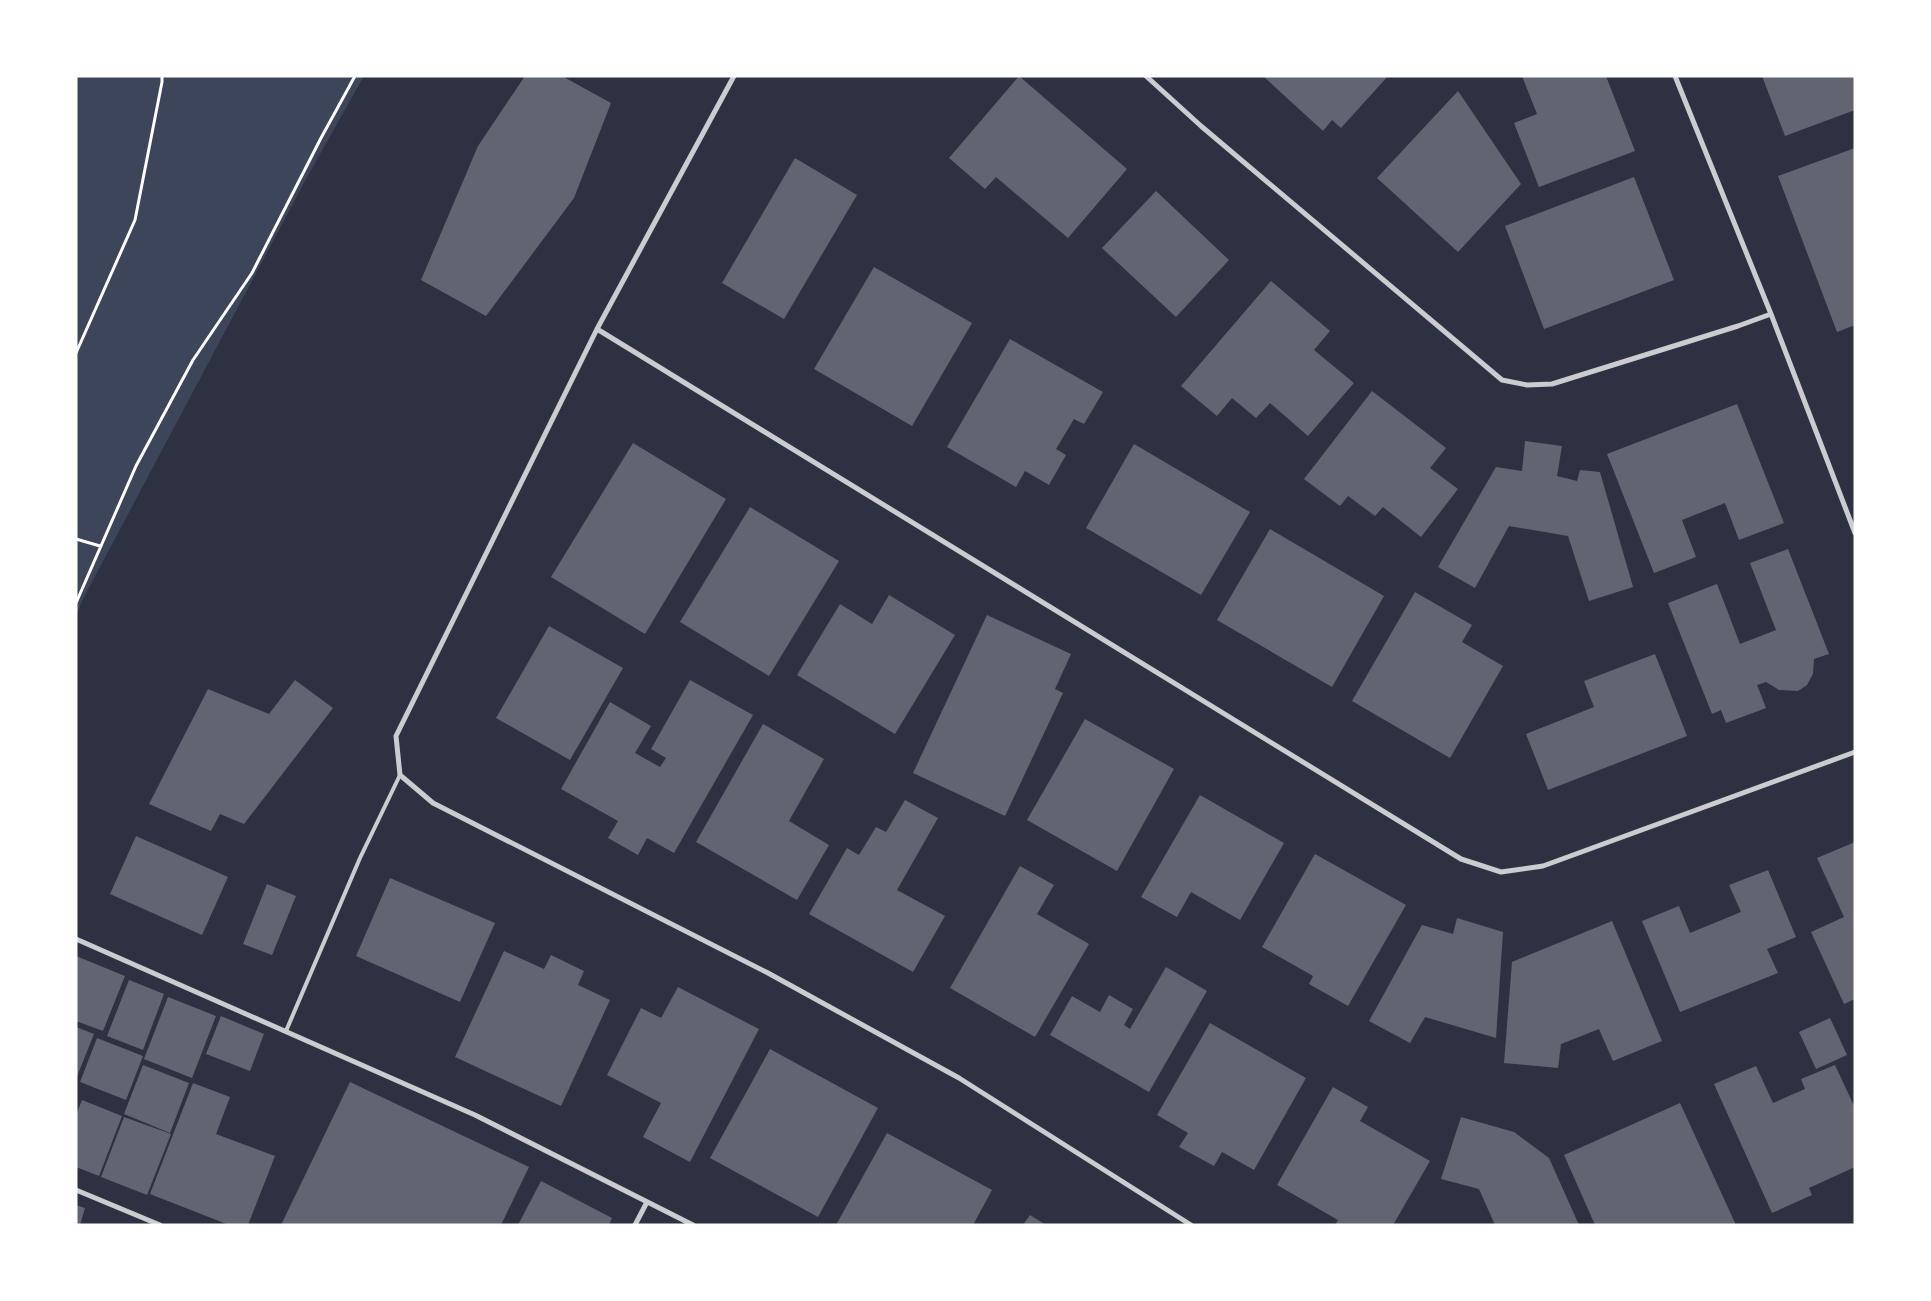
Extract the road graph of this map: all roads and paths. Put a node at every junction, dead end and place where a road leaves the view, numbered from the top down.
1 (162, 76) edge
2 (355, 76) edge
3 (734, 76) edge
4 (1146, 76) edge
5 (1675, 76) edge
6 (1770, 314) junction
7 (597, 329) junction
8 (76, 353) edge
9 (1855, 533) edge
10 (76, 539) edge
11 (100, 546) junction
12 (76, 603) edge
13 (1855, 752) edge
14 (400, 775) junction
15 (76, 939) edge
16 (286, 1031) junction
17 (76, 1190) edge
18 (647, 1202) junction
19 (160, 1225) edge
20 (635, 1225) edge
21 (693, 1225) edge
22 (1191, 1225) edge

1 - 8 path
2 - 11 path
3 - 7 street
4 - 6 street
5 - 6 street
6 - 9 street
7 - 13 street
7 - 14 street
10 - 11 path
11 - 12 path
14 - 16 lane
14 - 22 street
15 - 16 street
16 - 18 street
17 - 19 street
18 - 20 street
18 - 21 street

